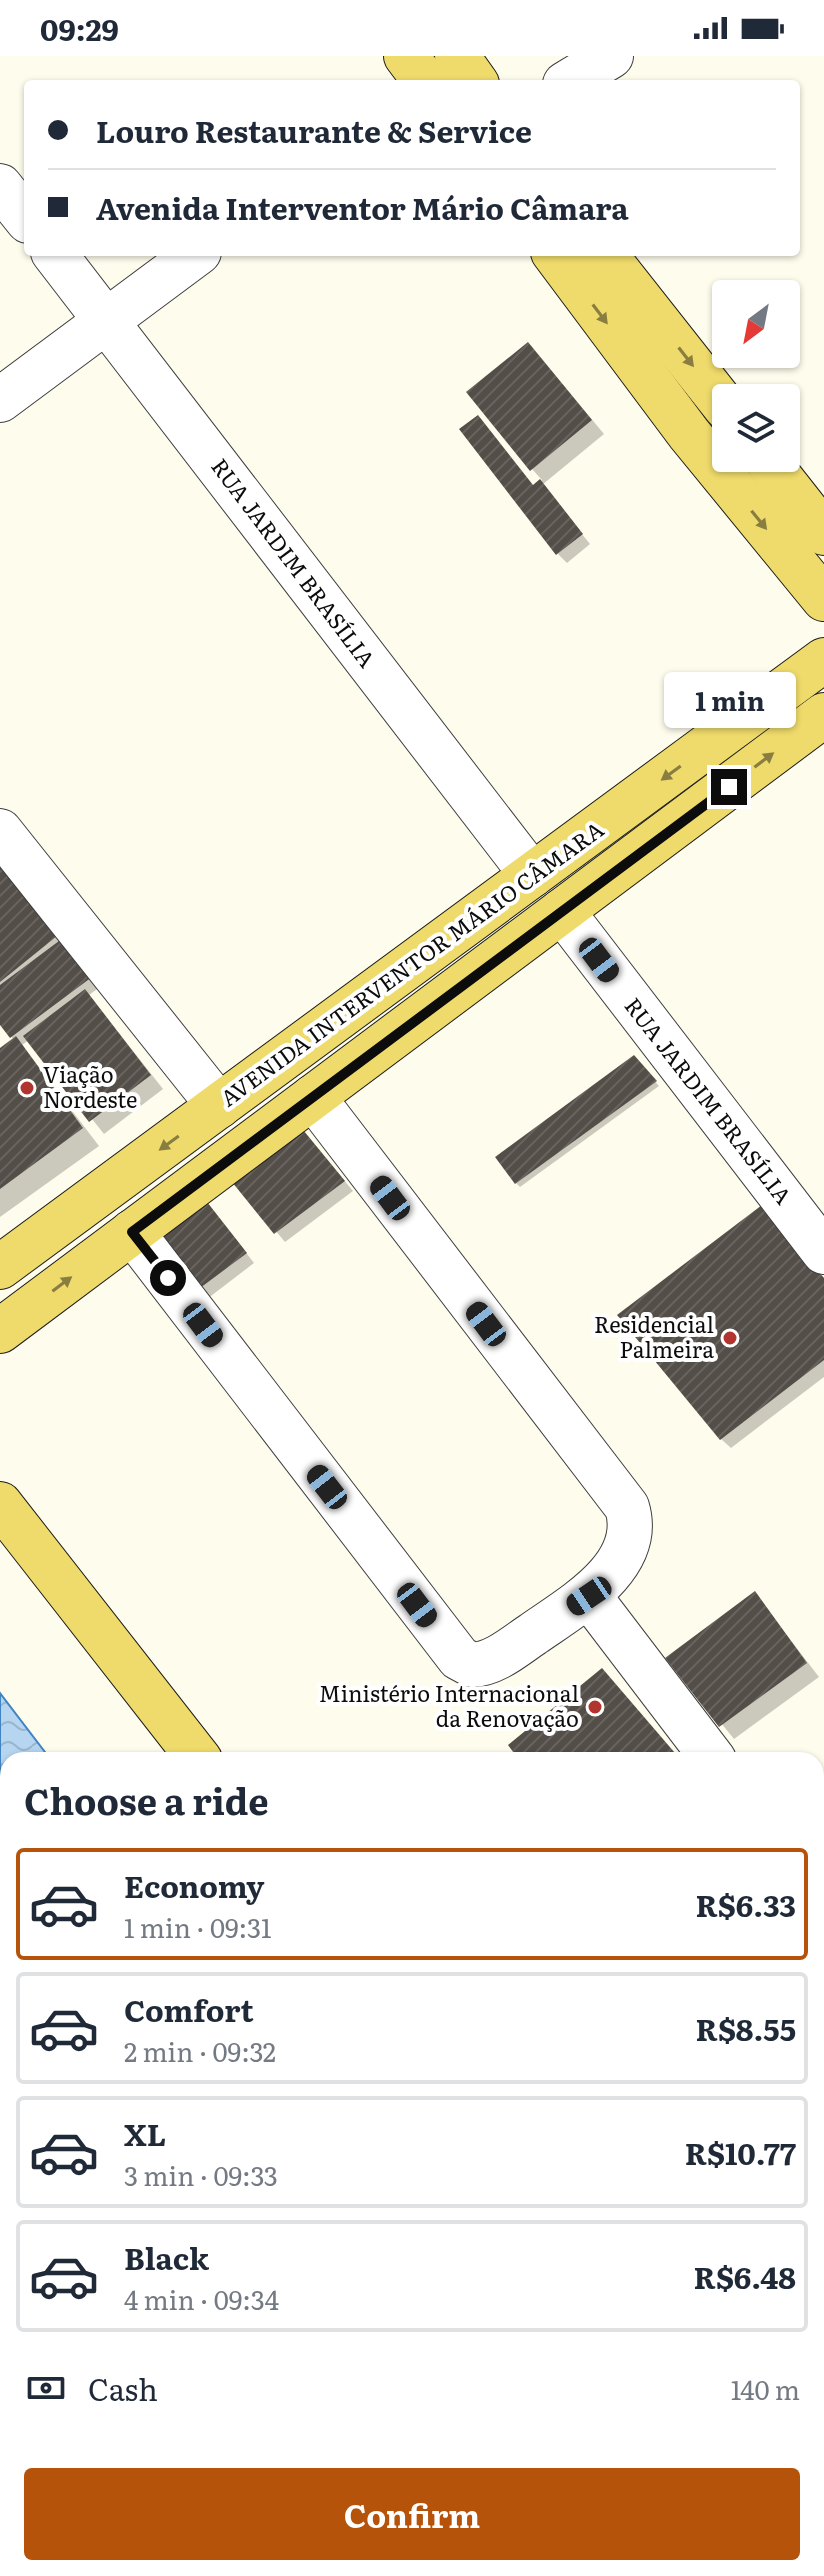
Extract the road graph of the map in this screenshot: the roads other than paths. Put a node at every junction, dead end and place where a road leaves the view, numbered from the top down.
1 (611, 56) edge
2 (428, 72) edge
3 (461, 80) edge
4 (572, 80) edge
5 (0, 186) edge
6 (24, 216) edge
7 (56, 256) edge
8 (194, 256) edge
9 (556, 256) edge
10 (606, 256) edge
11 (108, 320) junction
12 (712, 390) edge
13 (0, 400) edge
14 (776, 472) edge
15 (824, 533) edge
16 (824, 599) edge
17 (824, 660) edge
18 (824, 715) edge
19 (0, 831) edge
20 (532, 875) junction
21 (562, 911) junction
22 (313, 1097) junction
23 (219, 1106) junction
24 (132, 1232) junction
25 (824, 1252) edge
26 (0, 1267) edge
27 (0, 1331) edge
28 (0, 1504) edge
29 (589, 1596) junction
30 (194, 1752) edge
31 (708, 1752) edge

1 - 4 street
2 - 3 main road
5 - 6 street
7 - 11 street, RUA JARDIM BRASÍLIA
8 - 11 street
9 -> 16 main road
10 -> 12 main road
11 - 13 street
11 - 20 street, RUA JARDIM BRASÍLIA
14 - 15 main road
17 -> 20 main road, AVENIDA INTERVENTOR MÁRIO CÂMARA
21 -> 18 main road, AVENIDA INTERVENTOR MÁRIO CÂMARA
19 - 23 street
20 - 23 main road, AVENIDA INTERVENTOR MÁRIO CÂMARA
21 - 22 main road, AVENIDA INTERVENTOR MÁRIO CÂMARA
21 - 25 street, RUA JARDIM BRASÍLIA
22 - 24 main road, AVENIDA INTERVENTOR MÁRIO CÂMARA
22 - 29 street
23 -> 26 main road, AVENIDA INTERVENTOR MÁRIO CÂMARA
27 -> 24 main road, AVENIDA INTERVENTOR MÁRIO CÂMARA
24 - 29 street
28 - 30 main road
29 - 31 street

